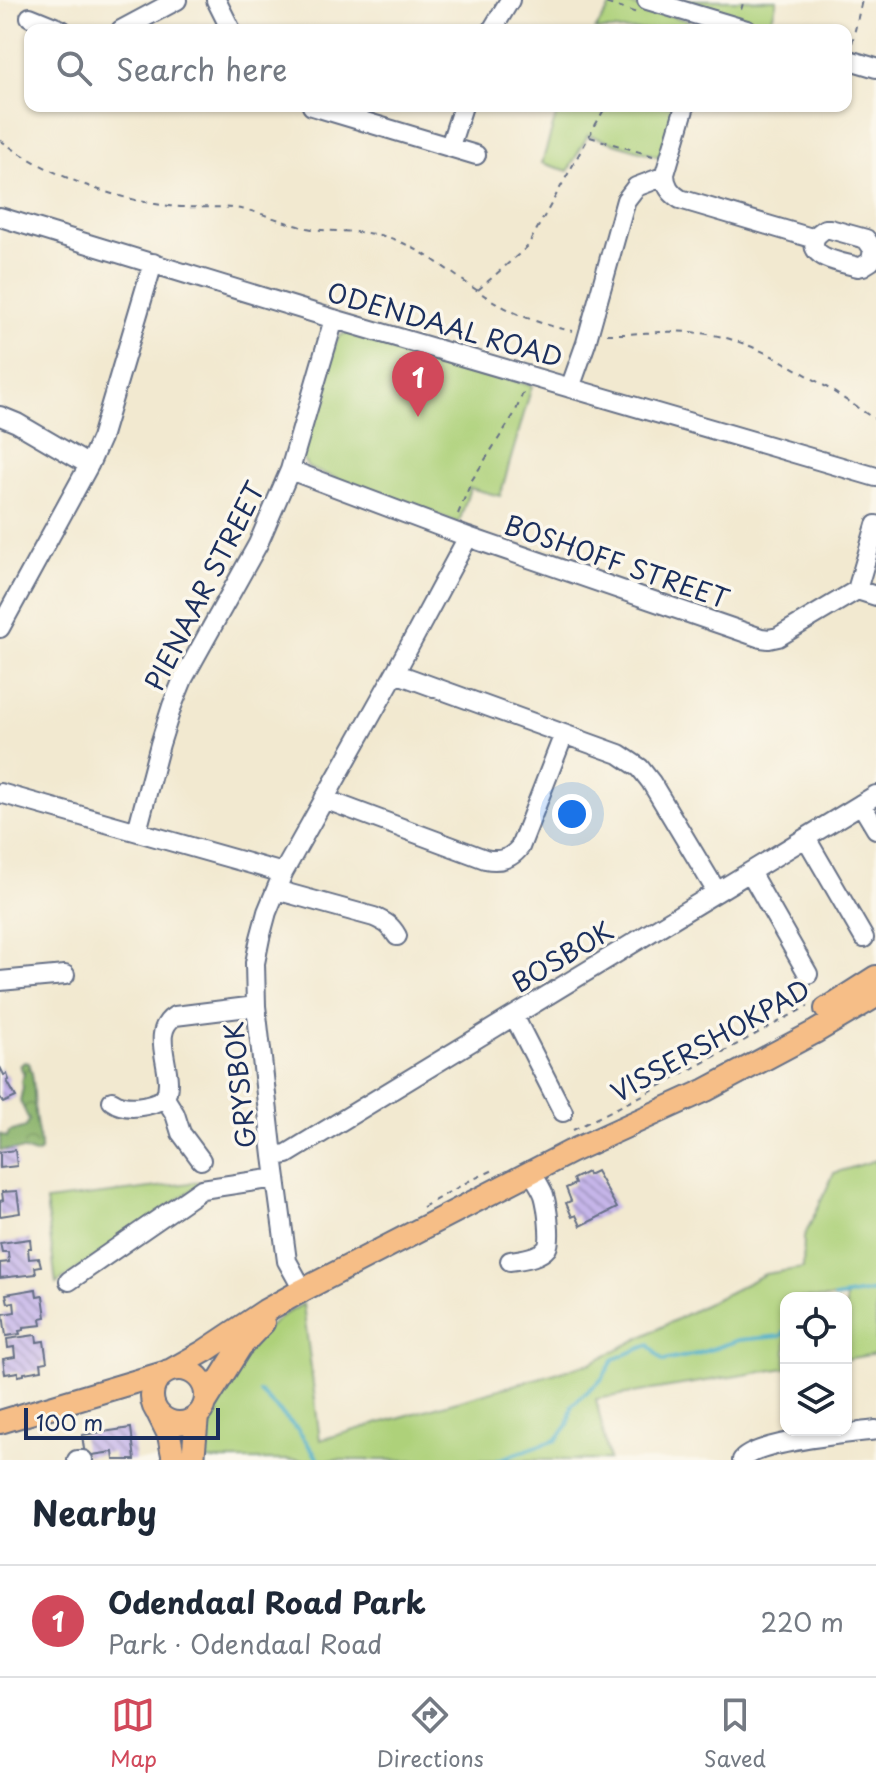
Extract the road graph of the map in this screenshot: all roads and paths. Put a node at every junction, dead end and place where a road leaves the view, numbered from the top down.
1 (177, 0) edge
2 (216, 0) edge
3 (510, 0) edge
4 (647, 0) edge
5 (862, 0) edge
6 (30, 17) dead end
7 (47, 24) edge
8 (132, 24) edge
9 (228, 24) edge
10 (496, 24) edge
11 (707, 24) edge
12 (852, 40) edge
13 (852, 61) edge
14 (876, 68) edge
15 (333, 112) edge
16 (461, 112) edge
17 (603, 112) edge
18 (683, 112) edge
19 (589, 137) junction
20 (0, 140) edge
21 (450, 146) junction
22 (476, 155) dead end
23 (667, 169) junction
24 (0, 217) edge
25 (815, 239) dead end
26 (153, 263) junction
27 (477, 291) junction
28 (334, 319) junction
29 (589, 334) junction
30 (529, 376) junction
31 (570, 388) junction
32 (0, 416) edge
33 (876, 420) edge
34 (89, 465) junction
35 (290, 470) junction
36 (876, 477) edge
37 (876, 525) edge
38 (460, 533) junction
39 (857, 590) junction
40 (876, 596) edge
41 (0, 628) edge
42 (395, 673) junction
43 (564, 734) junction
44 (0, 793) edge
45 (324, 799) junction
46 (868, 800) edge
47 (876, 829) edge
48 (137, 831) junction
49 (806, 838) junction
50 (750, 872) junction
51 (280, 882) junction
52 (717, 892) junction
53 (397, 936) dead end
54 (864, 938) dead end
55 (808, 974) dead end
56 (65, 975) dead end
57 (0, 981) edge
58 (872, 994) edge
59 (813, 1003) dead end
60 (256, 1006) junction
61 (514, 1016) junction
62 (165, 1098) junction
63 (112, 1101) dead end
64 (563, 1112) dead end
65 (571, 1141) junction
66 (273, 1156) junction
67 (201, 1160) dead end
68 (504, 1165) dead end
69 (531, 1172) junction
70 (276, 1178) junction
71 (418, 1211) dead end
72 (510, 1261) dead end
73 (69, 1281) dead end
74 (303, 1290) junction
75 (284, 1302) junction
76 (168, 1371) junction
77 (86, 1396) junction
78 (201, 1409) junction
79 (158, 1412) junction
80 (0, 1422) edge
81 (876, 1430) edge
82 (77, 1460) edge
83 (83, 1460) edge
84 (174, 1460) edge
85 (193, 1460) edge
86 (742, 1460) edge

1 - 8 street
2 - 9 street
3 - 10 street
4 - 11 street
5 - 12 path
6 - 7 street
13 - 14 street
15 - 21 street
16 - 21 street
17 - 19 path
18 - 23 street
19 - 23 path
19 - 27 path
20 - 27 path
21 - 22 street
23 - 25 street
23 - 29 street
24 - 26 street, ODENDAAL ROAD
26 - 28 street, ODENDAAL ROAD
26 - 34 street
27 - 29 path
28 - 30 street, ODENDAAL ROAD
28 - 35 street, PIENAAR STREET
29 - 31 street
29 - 33 path
30 - 31 street, ODENDAAL ROAD
30 - 38 path
31 - 36 street, ODENDAAL ROAD
32 - 34 street
34 - 41 street
35 - 38 street, BOSHOFF STREET
35 - 48 street, PIENAAR STREET
37 - 39 street
38 - 39 street, BOSHOFF STREET
38 - 42 street, GRYSBOK
39 - 40 street
42 - 43 street
42 - 45 street, GRYSBOK
43 - 45 street
43 - 52 street
44 - 48 street
45 - 51 street, GRYSBOK
46 - 47 street
46 - 49 street, BOSBOK
48 - 51 street
49 - 50 street, BOSBOK
49 - 54 street
50 - 52 street, BOSBOK
50 - 55 street
51 - 53 street
51 - 60 street, GRYSBOK
52 - 61 street, BOSBOK
56 - 57 street
58 - 65 main road, VISSERSHOKPAD
59 - 65 path
60 - 62 street
60 - 66 street, GRYSBOK
61 - 64 street
61 - 66 street, BOSBOK
62 - 63 street
62 - 67 street
65 - 69 main road, VISSERSHOKPAD
66 - 70 street, GRYSBOK
68 - 71 path
69 - 72 street
69 - 74 main road, VISSERSHOKPAD
70 - 73 street
70 - 74 street, GRYSBOK
74 - 75 main road, VISSERSHOKPAD
75 - 76 main road, VISSERSHOKPAD
75 - 78 main road, VISSERSHOKPAD
76 - 77 main road, VISSERSHOKPAD
76 - 78 main road
76 - 79 main road
77 - 79 main road
77 - 80 main road, VISSERSHOKPAD
78 - 79 main road
78 - 85 main road, VISSERSHOKPAD
79 - 84 main road
81 - 86 street
82 - 83 street

